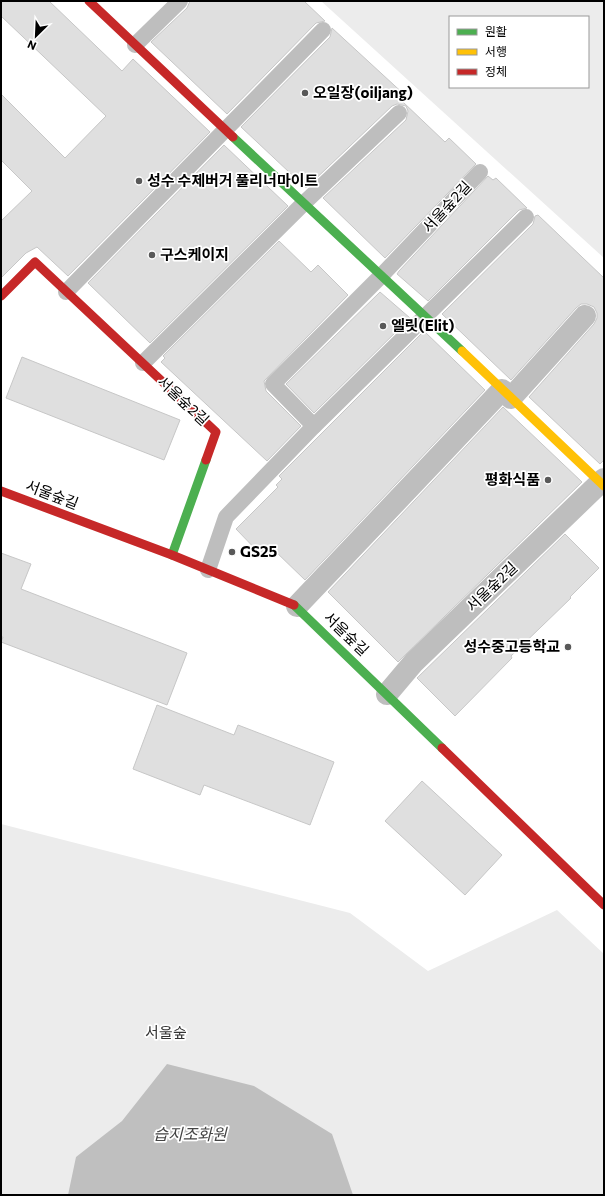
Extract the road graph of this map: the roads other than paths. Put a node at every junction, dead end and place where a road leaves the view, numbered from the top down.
1 (89, 1) edge
2 (180, 1) edge
3 (323, 30) dead end
4 (135, 44) junction
5 (399, 112) dead end
6 (226, 130) junction
7 (480, 172) dead end
8 (304, 203) junction
9 (526, 217) dead end
10 (381, 276) junction
11 (66, 292) junction
12 (1, 296) edge
13 (586, 316) dead end
14 (427, 317) junction
15 (142, 363) junction
16 (507, 394) junction
17 (314, 426) junction
18 (603, 483) edge
19 (1, 491) edge
20 (172, 555) junction
21 (208, 570) junction
22 (297, 606) junction
23 (387, 694) junction
24 (604, 904) edge

1 - 4 street, 서울숲2길
2 - 4 lane
3 - 6 lane
4 - 6 street, 서울숲2길
5 - 8 lane
6 - 8 street, 서울숲2길
6 - 11 lane
7 - 10 lane, 서울숲2길
8 - 10 street, 서울숲2길
8 - 15 lane
9 - 14 lane
10 - 14 street, 서울숲2길
10 - 17 lane, 서울숲2길
11 - 12 street, 서울숲2길
11 - 15 street, 서울숲2길
13 - 16 street
14 - 16 street, 서울숲2길
14 - 17 lane
15 - 20 street, 서울숲2길
16 - 18 street, 서울숲2길
16 - 22 street
17 - 21 lane
18 - 23 street, 서울숲2길
19 - 20 street, 서울숲길
20 - 21 street, 서울숲길
21 - 22 street, 서울숲길
22 - 23 street, 서울숲길
23 - 24 street, 서울숲길

